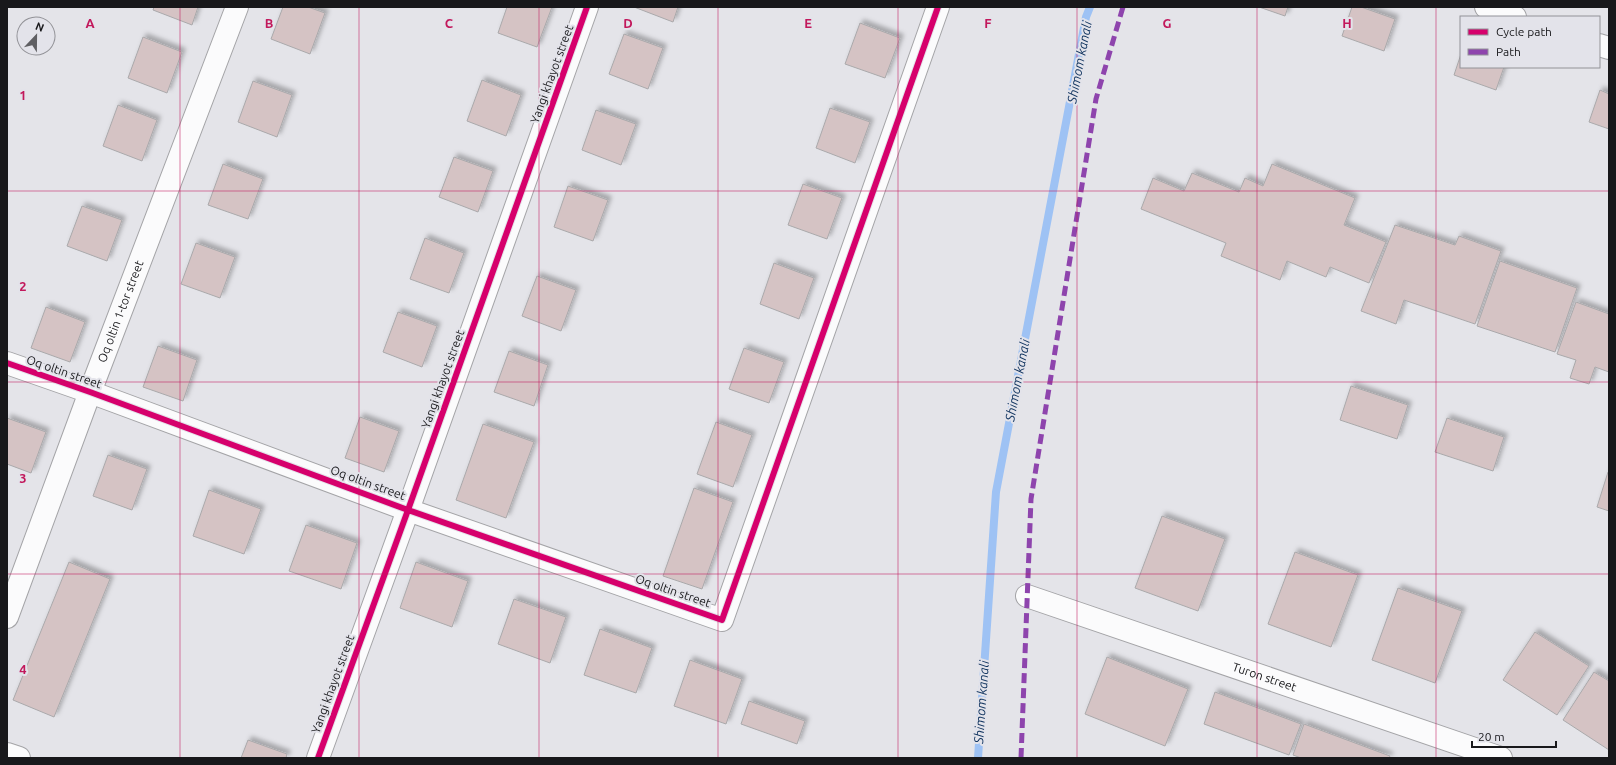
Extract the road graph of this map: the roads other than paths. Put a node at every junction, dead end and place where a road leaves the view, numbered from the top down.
1 (237, 7) edge
2 (587, 7) edge
3 (938, 7) edge
4 (1486, 7) edge
5 (1513, 16) edge
6 (7, 363) edge
7 (90, 392) junction
8 (408, 510) junction
9 (1027, 596) dead end
10 (7, 617) edge
11 (7, 754) edge
12 (19, 758) edge
13 (318, 758) edge
14 (1501, 758) edge

1 - 7 street, Oq oltin 1-tor street
2 - 8 street, Yangi khayot street
3 - 8 street, Oq oltin street
4 - 5 street
6 - 7 street, Oq oltin street
7 - 8 street, Oq oltin street
7 - 10 street, Oq oltin 1-tor street
8 - 13 street, Yangi khayot street
9 - 14 street, Turon street
11 - 12 street

